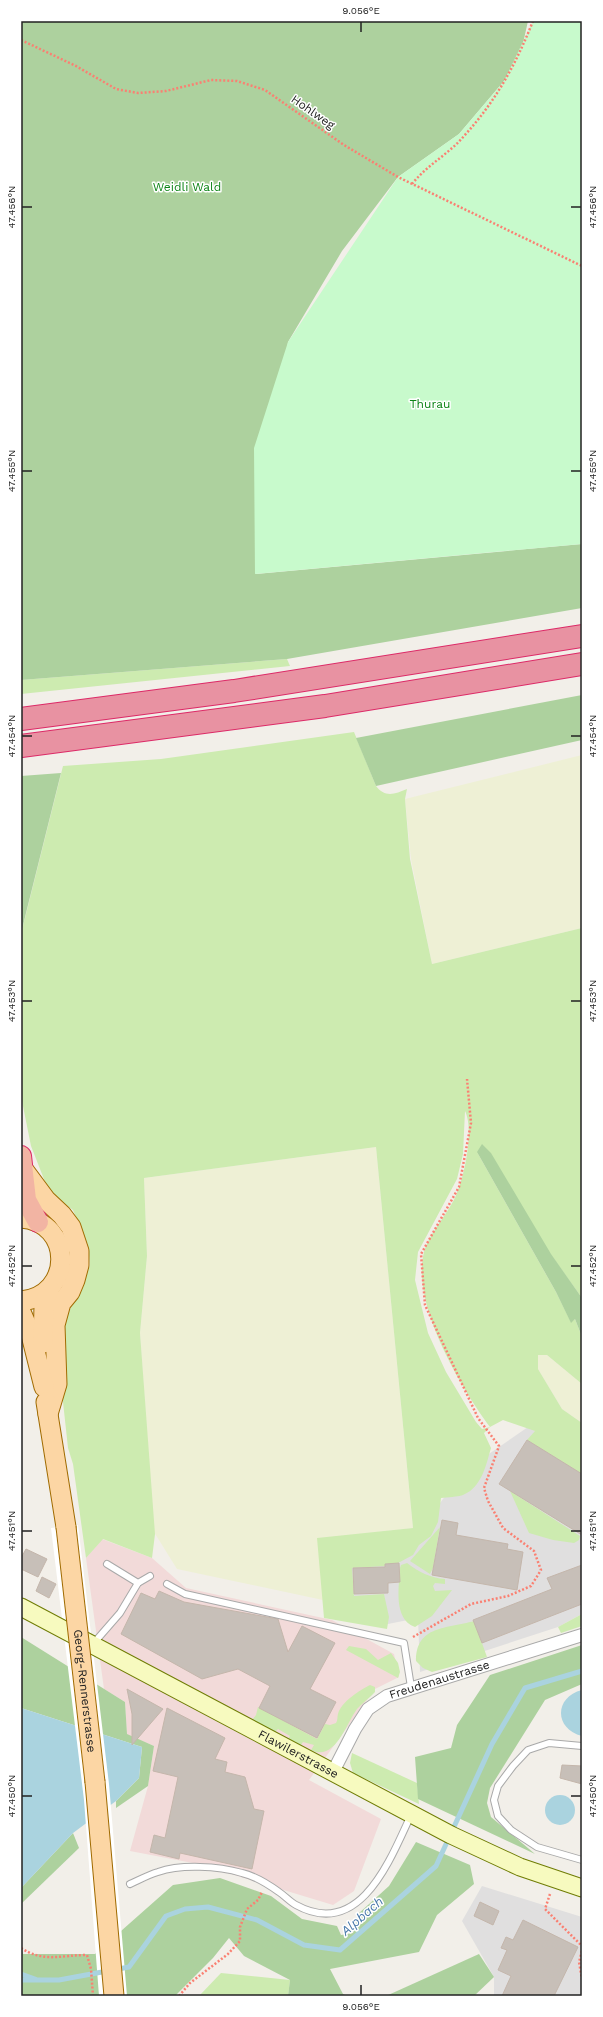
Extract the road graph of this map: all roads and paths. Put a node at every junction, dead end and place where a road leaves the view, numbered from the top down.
1 (533, 21) edge
2 (21, 40) edge
3 (412, 184) junction
4 (582, 266) edge
5 (582, 636) edge
6 (582, 664) edge
7 (21, 719) edge
8 (21, 746) edge
9 (467, 1079) dead end
10 (25, 1168) edge
11 (30, 1220) edge
12 (49, 1289) junction
13 (21, 1301) edge
14 (21, 1312) edge
15 (21, 1343) edge
16 (44, 1387) junction
17 (48, 1414) junction
18 (107, 1564) dead end
19 (150, 1576) dead end
20 (138, 1583) junction
21 (167, 1584) dead end
22 (21, 1607) edge
23 (582, 1635) edge
24 (404, 1643) junction
25 (93, 1644) junction
26 (411, 1687) junction
27 (582, 1746) edge
28 (333, 1772) junction
29 (415, 1816) junction
30 (582, 1860) edge
31 (554, 1878) junction
32 (266, 1883) junction
33 (130, 1884) dead end
34 (582, 1888) edge
35 (582, 1946) edge
36 (21, 1948) edge
37 (582, 1951) edge
38 (582, 1979) edge
39 (93, 1996) edge
40 (114, 1996) edge
41 (179, 1996) edge

1 - 3 path
2 - 3 path, Hohlweg
3 - 4 path, Hohlweg
5 - 7 highway
6 - 8 highway
9 - 24 path
10 - 11 highway
10 - 17 main road
11 - 12 main road, Georg-Rennerstrasse
12 - 13 main road
12 - 16 main road, Georg-Rennerstrasse
14 - 16 main road, Georg-Rennerstrasse
15 - 17 main road
16 - 17 main road, Georg-Rennerstrasse
17 - 40 main road, Georg-Rennerstrasse, bridge
18 - 20 lane
19 - 20 lane
20 - 25 lane
21 - 24 lane
22 - 25 main road, Flawilerstrasse
23 - 26 street, Freudenaustrasse
24 - 26 lane
25 - 28 main road, Flawilerstrasse
26 - 28 street, Freudenaustrasse
27 - 30 lane
28 - 29 main road, Flawilerstrasse
29 - 31 main road, Flawilerstrasse
29 - 32 lane
31 - 34 main road, Flawilerstrasse
31 - 35 path
32 - 33 lane
32 - 41 path
36 - 39 path
37 - 38 path

